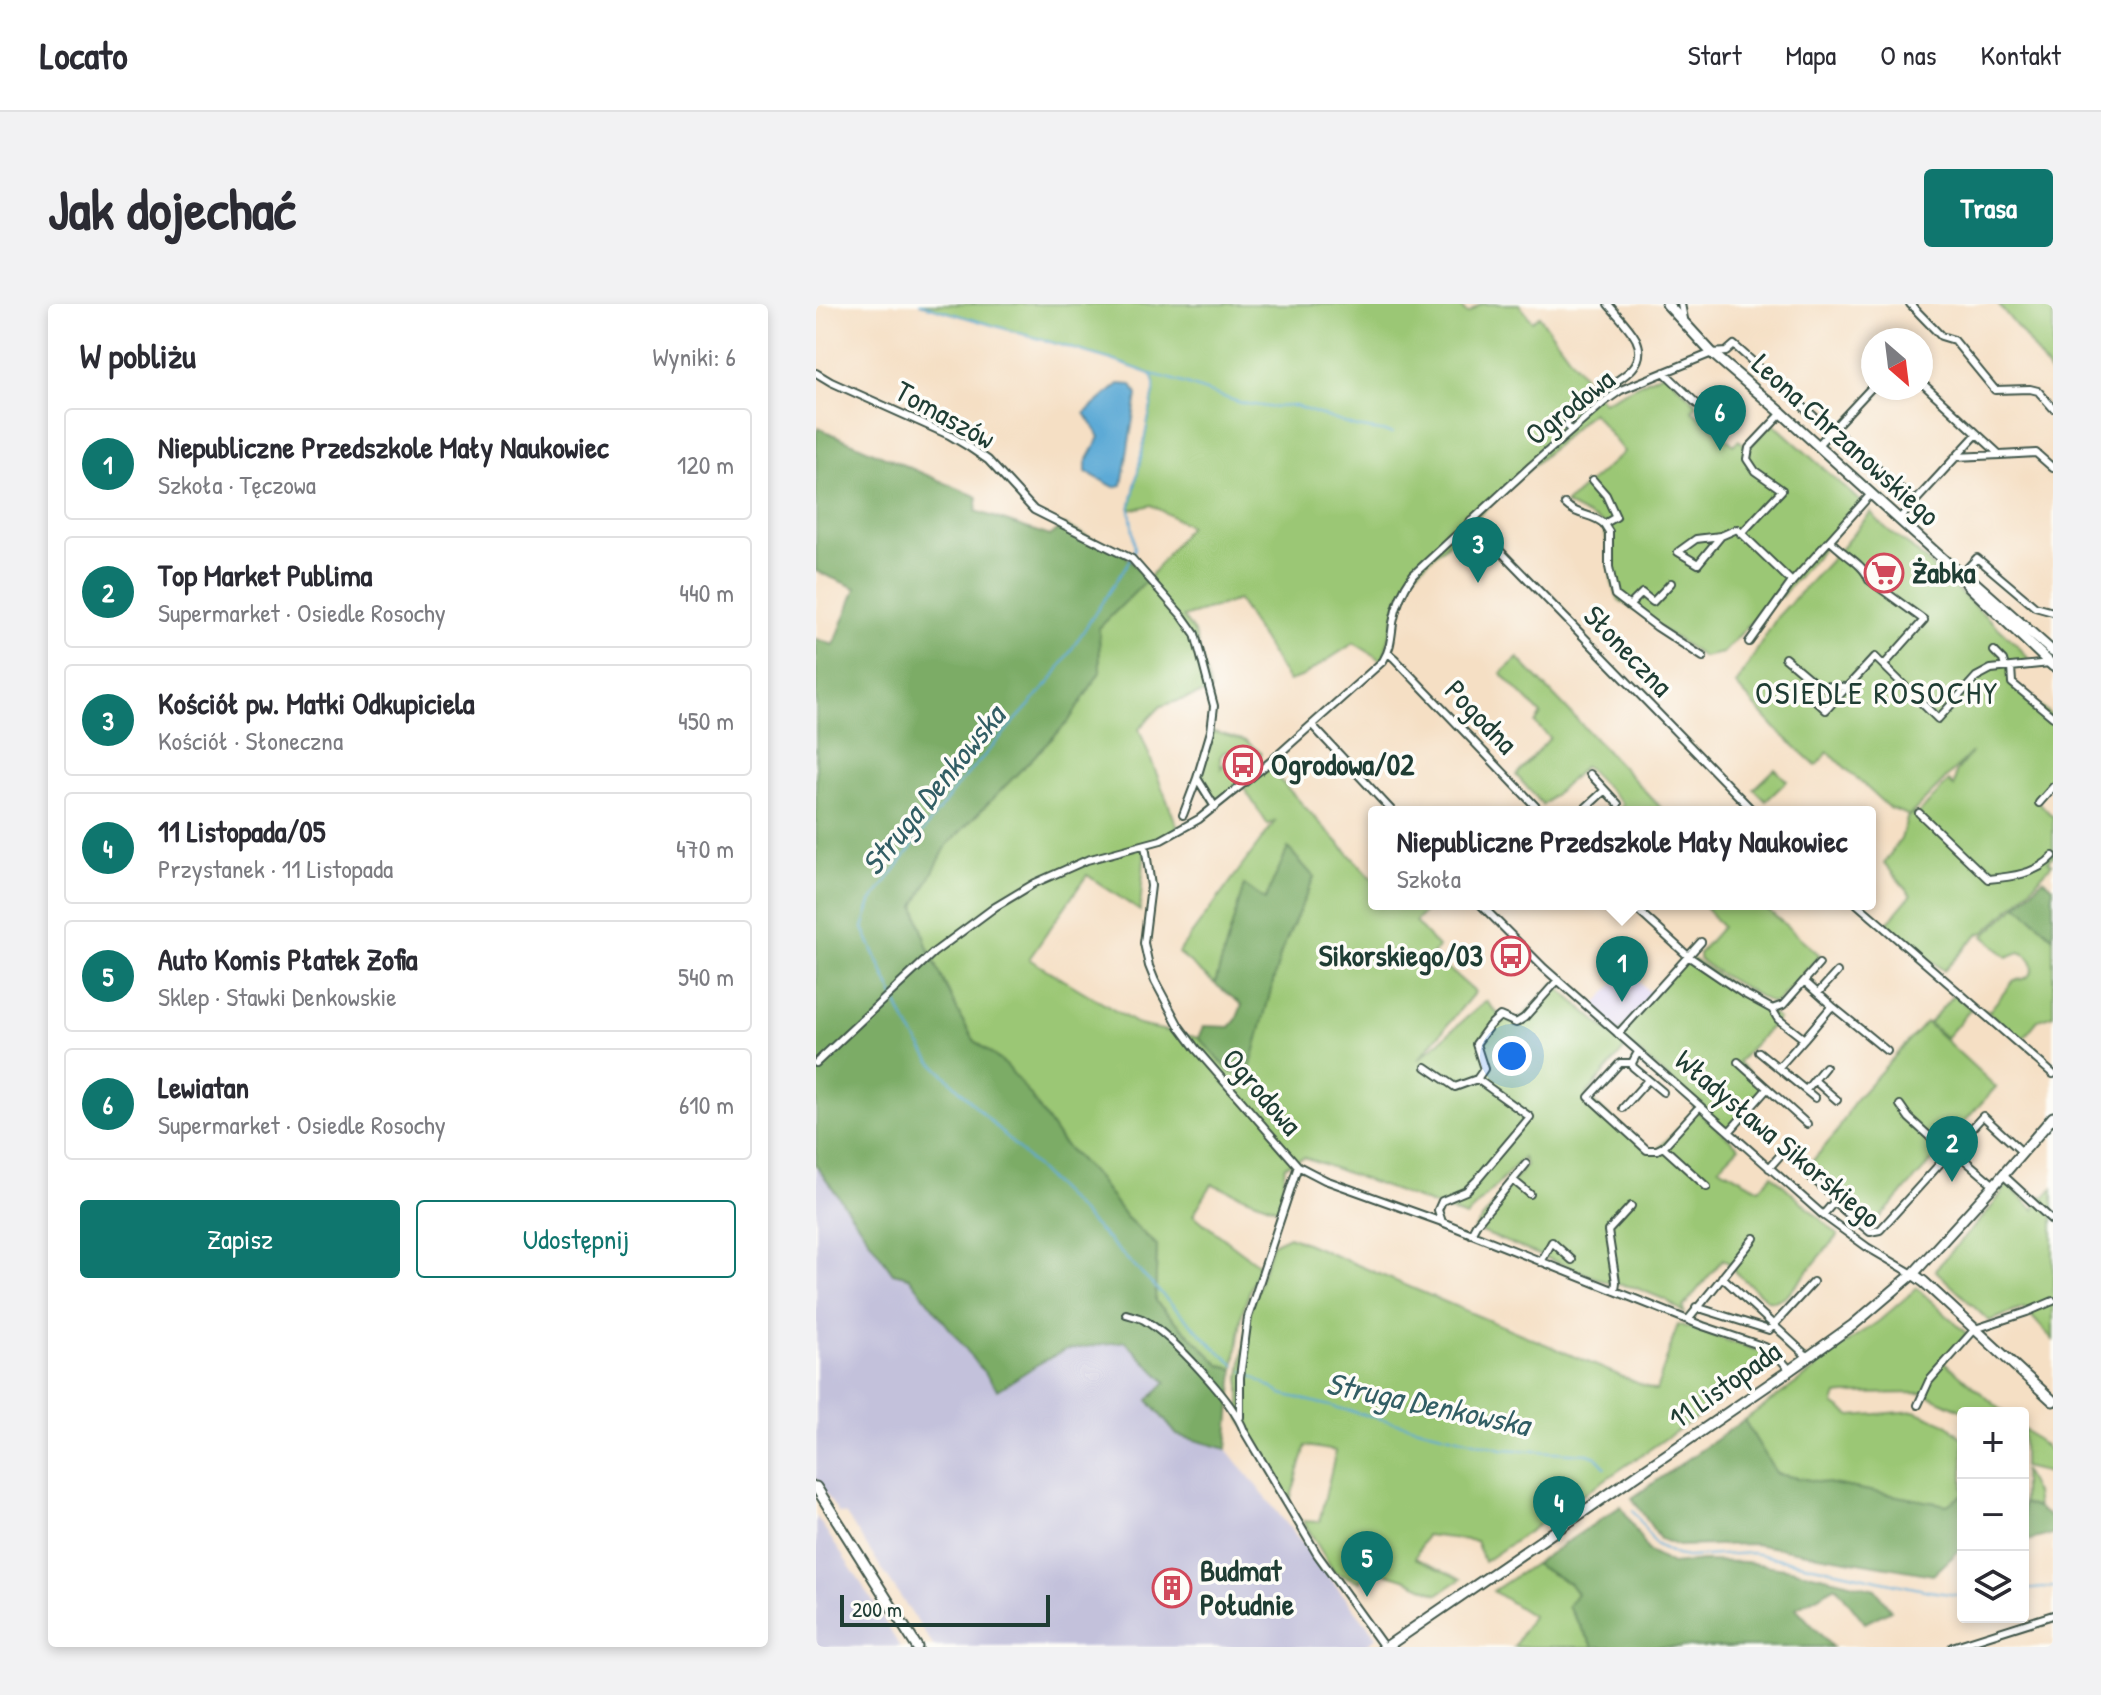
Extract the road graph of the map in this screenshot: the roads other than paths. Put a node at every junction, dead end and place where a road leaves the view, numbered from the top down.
1 (1608, 304) edge
2 (1667, 304) edge
3 (1681, 304) edge
4 (1910, 304) edge
5 (1686, 326) junction
6 (1712, 353) junction
7 (1664, 372) junction
8 (816, 373) edge
9 (1933, 393) edge
10 (1861, 399) edge
11 (1697, 404) dead end
12 (2053, 408) edge
13 (1782, 413) junction
14 (1833, 429) junction
15 (1571, 431) junction
16 (1977, 434) junction
17 (1818, 445) junction
18 (2000, 455) junction
19 (1955, 457) junction
20 (2053, 468) edge
21 (1593, 480) dead end
22 (1871, 494) junction
23 (1915, 502) junction
24 (1565, 504) dead end
25 (1899, 519) junction
26 (1471, 521) junction
27 (1604, 524) junction
28 (1741, 534) junction
29 (1721, 536) junction
30 (1830, 540) junction
31 (1961, 575) junction
32 (1792, 582) junction
33 (1671, 583) dead end
34 (1629, 606) junction
35 (2053, 612) edge
36 (1749, 642) dead end
37 (1994, 651) dead end
38 (1388, 653) junction
39 (2051, 656) edge
40 (1703, 657) dead end
41 (1785, 658) dead end
42 (1884, 665) junction
43 (2008, 667) junction
44 (1818, 686) junction
45 (1847, 687) junction
46 (2053, 717) edge
47 (1312, 725) junction
48 (1590, 774) dead end
49 (1197, 778) junction
50 (1605, 790) junction
51 (2052, 791) edge
52 (2039, 803) dead end
53 (1618, 804) dead end
54 (1387, 806) edge
55 (1535, 806) edge
56 (1588, 806) edge
57 (1748, 806) edge
58 (1215, 807) junction
59 (1919, 813) dead end
60 (1183, 815) dead end
61 (1145, 845) junction
62 (2053, 856) edge
63 (1486, 910) edge
64 (1638, 910) edge
65 (1864, 910) edge
66 (1701, 942) dead end
67 (1688, 956) junction
68 (1819, 964) dead end
69 (1837, 972) dead end
70 (1558, 980) junction
71 (1804, 981) junction
72 (1818, 993) junction
73 (1832, 1006) junction
74 (1772, 1009) junction
75 (1618, 1034) junction
76 (1804, 1039) junction
77 (1887, 1051) dead end
78 (1638, 1052) junction
79 (1759, 1052) dead end
80 (1738, 1062) dead end
81 (816, 1063) edge
82 (1632, 1063) junction
83 (1426, 1067) dead end
84 (1779, 1067) junction
85 (1825, 1067) dead end
86 (2053, 1074) edge
87 (1477, 1079) junction
88 (1648, 1080) junction
89 (1814, 1080) junction
90 (1767, 1089) junction
91 (1806, 1090) junction
92 (1663, 1092) dead end
93 (1815, 1098) dead end
94 (1837, 1100) dead end
95 (1900, 1105) dead end
96 (1700, 1106) junction
97 (1623, 1108) dead end
98 (2053, 1117) edge
99 (1807, 1124) dead end
100 (1729, 1132) junction
101 (1791, 1143) dead end
102 (1663, 1147) junction
103 (1953, 1150) junction
104 (2022, 1152) junction
105 (1526, 1164) dead end
106 (1298, 1166) junction
107 (1769, 1168) junction
108 (1804, 1171) dead end
109 (2003, 1175) junction
110 (1513, 1180) junction
111 (1994, 1185) junction
112 (1707, 1187) dead end
113 (1530, 1194) dead end
114 (1834, 1202) junction
115 (1631, 1206) dead end
116 (1823, 1215) junction
117 (2053, 1221) edge
118 (1442, 1222) junction
119 (1471, 1234) junction
120 (1754, 1238) dead end
121 (1572, 1260) dead end
122 (1541, 1262) junction
123 (1913, 1274) junction
124 (1722, 1277) junction
125 (1813, 1282) dead end
126 (1615, 1291) junction
127 (2053, 1301) edge
128 (1696, 1307) junction
129 (1126, 1314) dead end
130 (1688, 1320) junction
131 (1775, 1325) junction
132 (1975, 1329) junction
133 (1808, 1357) junction
134 (1787, 1366) junction
135 (2053, 1401) edge
136 (1918, 1405) dead end
137 (1240, 1418) junction
138 (816, 1487) edge
139 (2053, 1615) edge
140 (914, 1645) edge
141 (1385, 1647) edge
142 (1952, 1647) edge

1 - 15 street
2 - 5 street, Leona Chrzanowskiego
3 - 5 street
4 - 12 street
5 - 6 street, Leona Chrzanowskiego
6 - 7 street, Ogrodowa
6 - 13 street, Leona Chrzanowskiego
6 - 14 street, Ogrodowa
7 - 11 street
7 - 15 street, Ogrodowa
8 - 49 street, Tomaszów
9 - 16 street
10 - 14 street
13 - 17 street, Leona Chrzanowskiego
13 - 28 street
14 - 17 street
14 - 23 street
15 - 26 street, Ogrodowa
16 - 18 street
16 - 19 street
17 - 22 street, Leona Chrzanowskiego
18 - 19 street
18 - 20 street
19 - 23 street
21 - 27 street
22 - 25 street, Leona Chrzanowskiego
22 - 30 street
23 - 25 street
24 - 27 street
25 - 31 street, Leona Chrzanowskiego
26 - 38 street, Ogrodowa
26 - 57 street, Słoneczna
27 - 34 street
28 - 29 street
28 - 32 street
29 - 29 street
30 - 32 street
30 - 42 street
31 - 35 street
31 - 39 street, Leona Chrzanowskiego
32 - 36 street
33 - 34 street
34 - 40 street
37 - 43 street
38 - 47 street
38 - 55 street, Pogodna
39 - 43 street
41 - 44 street
42 - 43 street
42 - 45 street
43 - 46 street
44 - 45 street
44 - 45 street
47 - 54 street
47 - 58 street
48 - 50 street
49 - 58 street
49 - 60 street, Tomaszów
50 - 53 street
50 - 56 street
51 - 52 street
58 - 61 street
59 - 62 street
61 - 81 street
61 - 106 street, Ogrodowa
63 - 70 street, Władysława Sikorskiego
64 - 67 street
65 - 86 street
66 - 67 street
67 - 74 street
67 - 75 street
68 - 71 street
69 - 72 street
70 - 75 street, Władysława Sikorskiego
70 - 87 street
71 - 72 street
71 - 74 street
72 - 73 street
73 - 76 street
73 - 77 street
74 - 76 street
75 - 78 street, Władysława Sikorskiego
76 - 84 street
78 - 82 street
78 - 96 street, Władysława Sikorskiego
79 - 84 street
80 - 90 street
82 - 88 street
82 - 102 street
83 - 87 street
84 - 91 street
85 - 89 street
87 - 118 street
88 - 92 street
88 - 97 street
89 - 91 street
89 - 94 street
90 - 99 street
90 - 100 street
91 - 93 street
95 - 103 street
96 - 100 street, Władysława Sikorskiego
96 - 102 street
98 - 104 street, 11 Listopada
100 - 107 street, Władysława Sikorskiego
101 - 107 street
102 - 112 street
103 - 104 street
103 - 111 street
103 - 114 street
104 - 109 street, 11 Listopada
105 - 110 street
106 - 118 street
106 - 137 street, Ogrodowa
107 - 116 street, Władysława Sikorskiego
108 - 114 street
109 - 111 street, 11 Listopada
109 - 117 street
110 - 113 street
110 - 119 street
111 - 123 street, 11 Listopada
114 - 116 street
115 - 126 street
116 - 123 street, Władysława Sikorskiego
118 - 119 street
119 - 122 street
120 - 124 street
121 - 122 street
122 - 126 street
123 - 132 street, Władysława Sikorskiego
123 - 133 street, 11 Listopada
124 - 128 street
124 - 131 street
125 - 131 street
126 - 130 street
127 - 132 street
128 - 130 street
128 - 131 street
129 - 137 street
130 - 134 street
131 - 133 street
132 - 135 street, Władysława Sikorskiego
132 - 136 street
133 - 134 street, 11 Listopada
134 - 141 street, 11 Listopada
137 - 141 street
138 - 140 street
139 - 142 street

